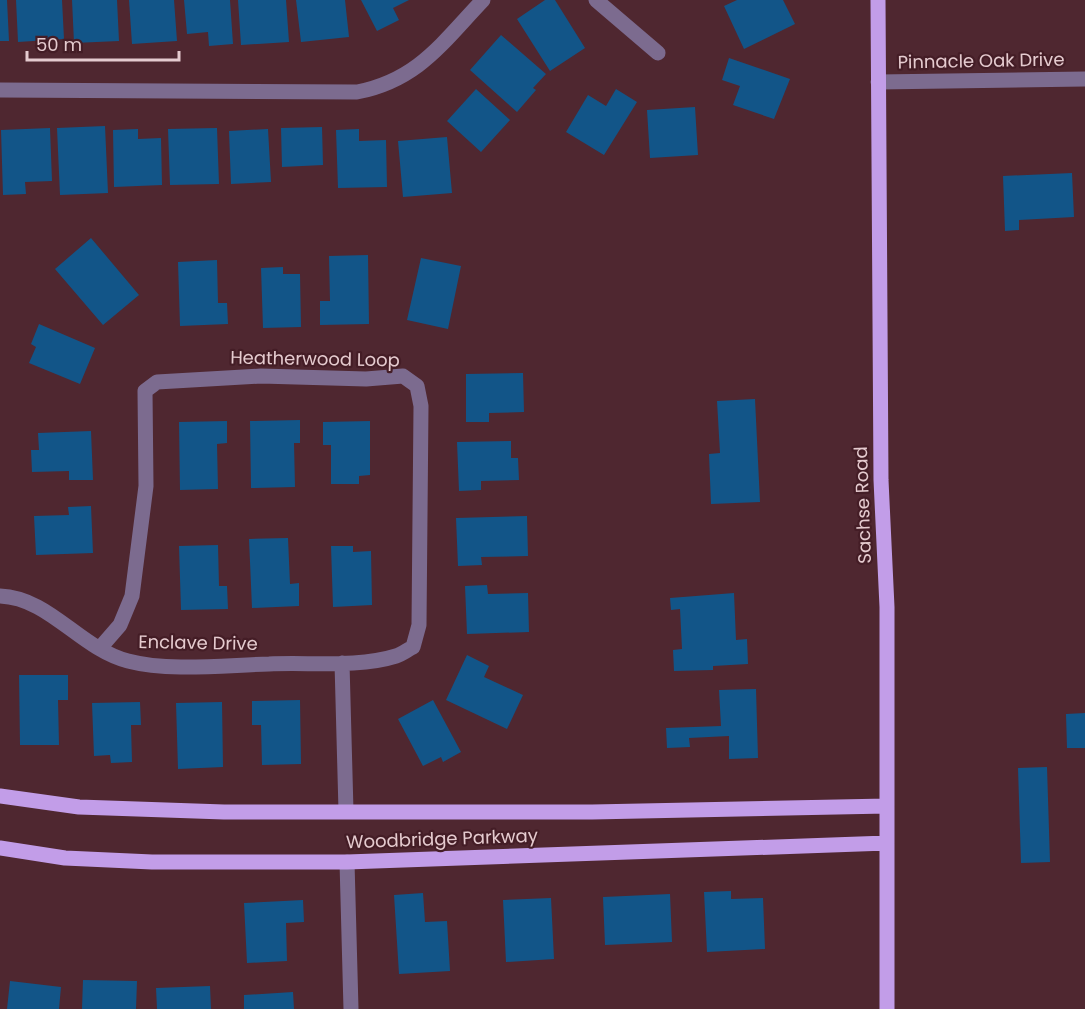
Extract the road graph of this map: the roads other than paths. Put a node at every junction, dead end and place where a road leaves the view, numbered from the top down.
1 (483, 0) edge
2 (596, 0) edge
3 (878, 0) edge
4 (658, 53) dead end
5 (1085, 79) edge
6 (878, 82) junction
7 (0, 90) edge
8 (0, 596) edge
9 (100, 648) junction
10 (342, 663) junction
11 (0, 796) edge
12 (887, 806) junction
13 (346, 811) junction
14 (887, 843) junction
15 (0, 848) edge
16 (347, 862) junction
17 (351, 1009) edge
18 (887, 1009) edge

1 - 7 street
2 - 4 street
3 - 6 main road, Sachse Road
5 - 6 street, Pinnacle Oak Drive
6 - 12 main road, Sachse Road
8 - 9 street, Enclave Drive
9 - 10 street, Enclave Drive
9 - 10 street, Heatherwood Loop
10 - 13 street
11 - 13 main road, Woodbridge Parkway
12 - 13 main road, Woodbridge Parkway
12 - 14 main road, Sachse Road
14 - 16 main road, Woodbridge Parkway
14 - 18 main road, Sachse Road
15 - 16 main road, Woodbridge Parkway
16 - 17 street

